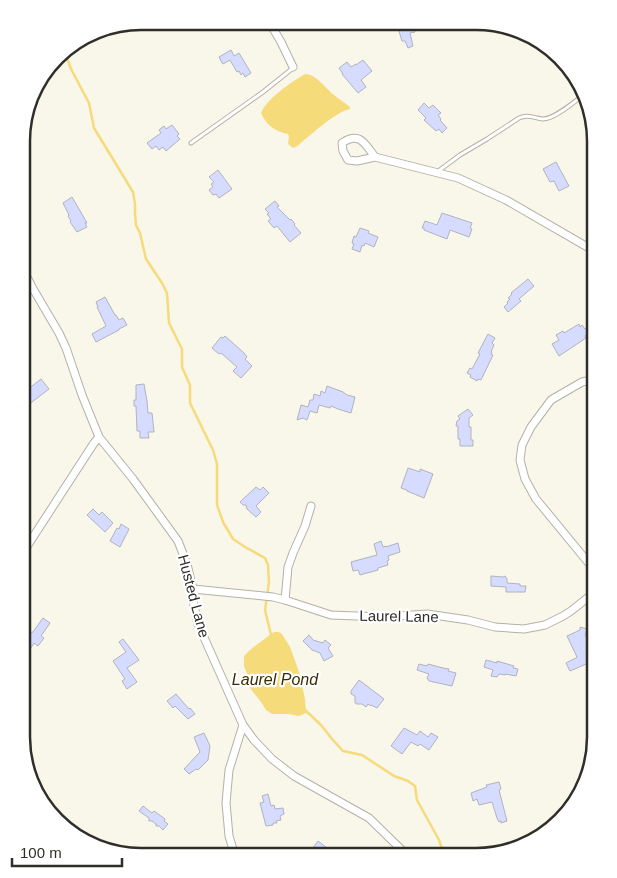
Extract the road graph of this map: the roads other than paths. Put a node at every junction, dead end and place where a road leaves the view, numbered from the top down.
1 (274, 30) edge
2 (293, 67) joint
3 (578, 99) edge
4 (191, 142) dead end
5 (375, 157) junction
6 (436, 173) junction
7 (587, 247) edge
8 (30, 283) edge
9 (587, 381) edge
10 (100, 437) junction
11 (311, 506) dead end
12 (30, 542) edge
13 (587, 561) edge
14 (193, 589) junction
15 (587, 598) edge
16 (285, 600) junction
17 (243, 725) junction
18 (233, 848) edge
19 (401, 848) edge

1 - 2 street
2 - 4 lane
3 - 6 lane
5 - 5 street
5 - 6 street
6 - 7 street
8 - 10 street, Husted Lane
9 - 13 street
10 - 12 street
10 - 14 street, Husted Lane
11 - 16 street
14 - 16 street, Laurel Lane
14 - 17 street, Husted Lane
15 - 16 street, Laurel Lane
17 - 18 street
17 - 19 street, Husted Lane

